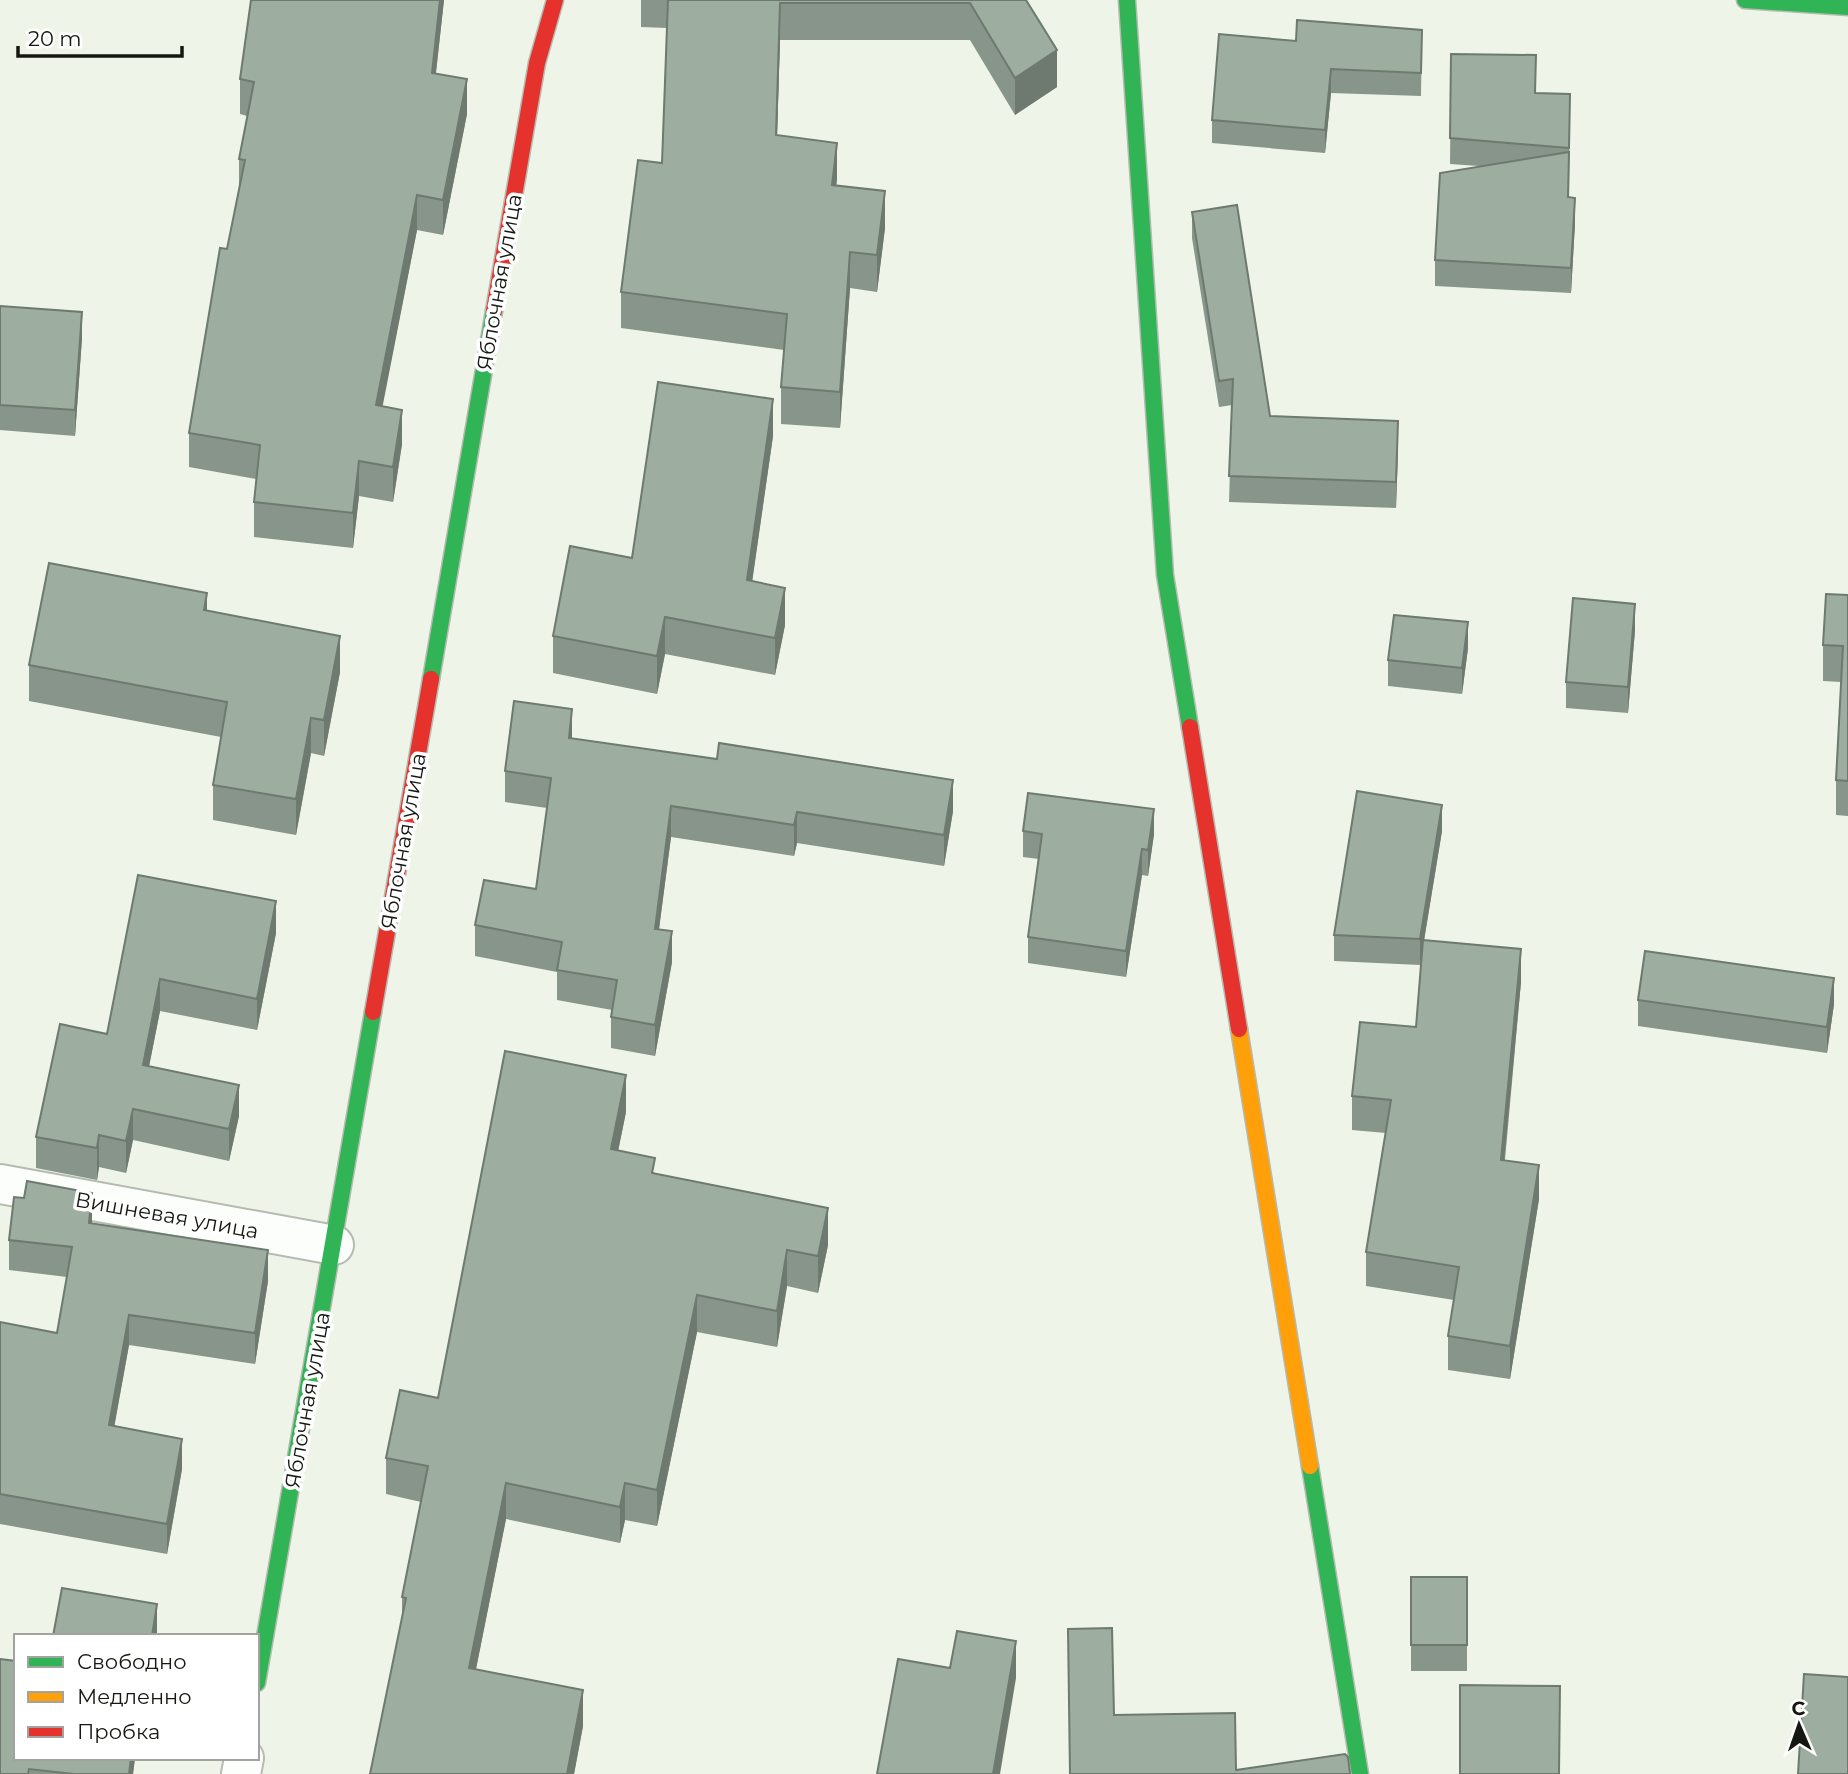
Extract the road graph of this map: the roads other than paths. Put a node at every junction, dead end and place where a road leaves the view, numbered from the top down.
1 (555, 0) edge
2 (1127, 0) edge
3 (1745, 0) edge
4 (1848, 7) edge
5 (0, 1184) edge
6 (334, 1245) junction
7 (259, 1672) edge
8 (1360, 1774) edge

1 - 6 street, Яблочная улица
2 - 8 street
3 - 4 street
5 - 6 street, Вишневая улица
6 - 7 street, Яблочная улица

